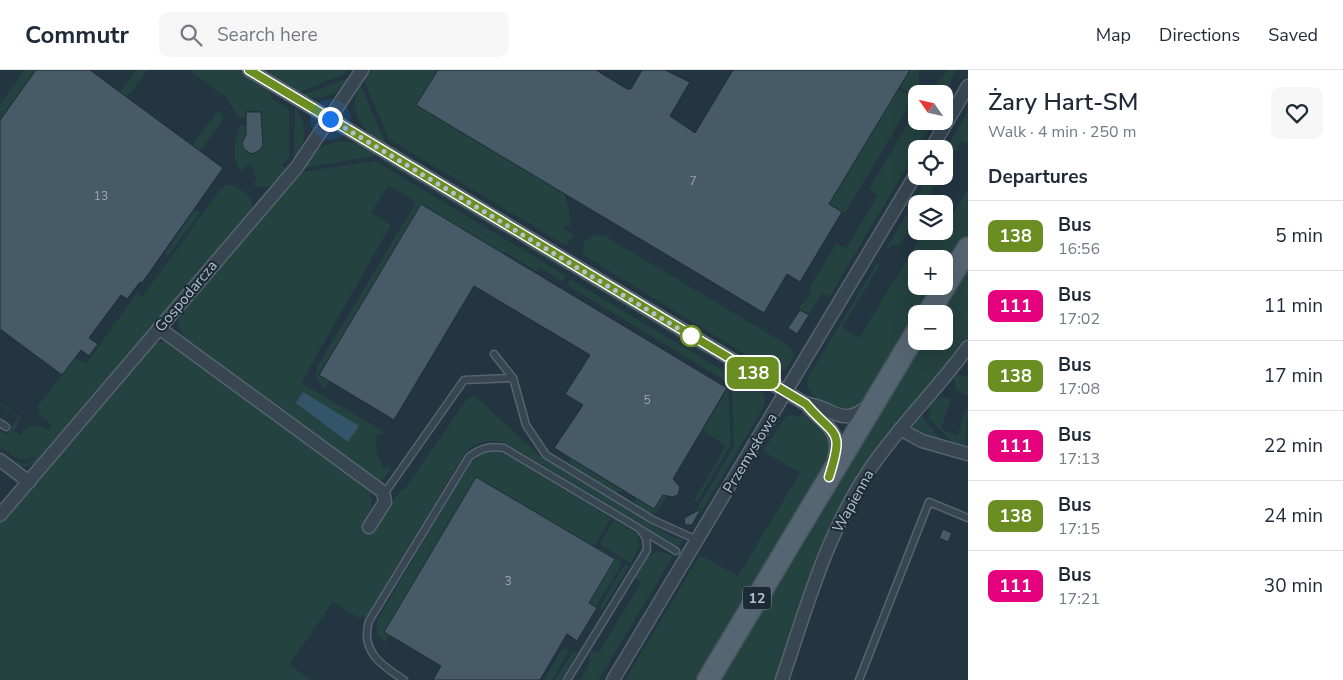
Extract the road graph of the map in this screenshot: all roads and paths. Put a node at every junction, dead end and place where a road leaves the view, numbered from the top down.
1 (249, 70) edge
2 (362, 70) edge
3 (968, 86) edge
4 (330, 119) junction
5 (936, 140) edge
6 (909, 185) edge
7 (968, 248) edge
8 (933, 305) edge
9 (159, 328) junction
10 (908, 346) edge
11 (968, 347) edge
12 (494, 354) dead end
13 (513, 378) junction
14 (786, 393) junction
15 (880, 393) junction
16 (833, 421) junction
17 (900, 429) junction
18 (854, 436) junction
19 (968, 454) edge
20 (0, 460) edge
21 (829, 477) junction
22 (29, 482) junction
23 (384, 494) junction
24 (0, 515) edge
25 (968, 518) edge
26 (369, 527) dead end
27 (640, 529) junction
28 (698, 540) junction
29 (676, 551) dead end
30 (404, 680) edge
31 (567, 680) edge
32 (613, 680) edge
33 (708, 680) edge
34 (782, 680) edge
35 (859, 680) edge

1 - 4 street
2 - 4 street, Gospodarcza
3 - 5 street
4 - 9 street, Gospodarcza
4 - 14 street
6 - 14 street, Przemysłowa
7 - 8 main road
9 - 22 street, Gospodarcza
9 - 23 street
10 - 15 main road, 12
11 - 17 street, Wapienna
12 - 13 lane
13 - 23 lane
13 - 28 lane
14 - 16 street
14 - 28 street, Przemysłowa
15 - 16 street
15 - 18 main road, 12
16 - 18 street
16 - 21 street
17 - 19 street
17 - 34 street, Wapienna
18 - 21 main road, 12
20 - 22 street
21 - 33 main road, 12
22 - 24 street, Gospodarcza
23 - 26 street
25 - 35 lane
27 - 29 lane
27 - 30 lane
27 - 31 lane
28 - 32 street, Przemysłowa

